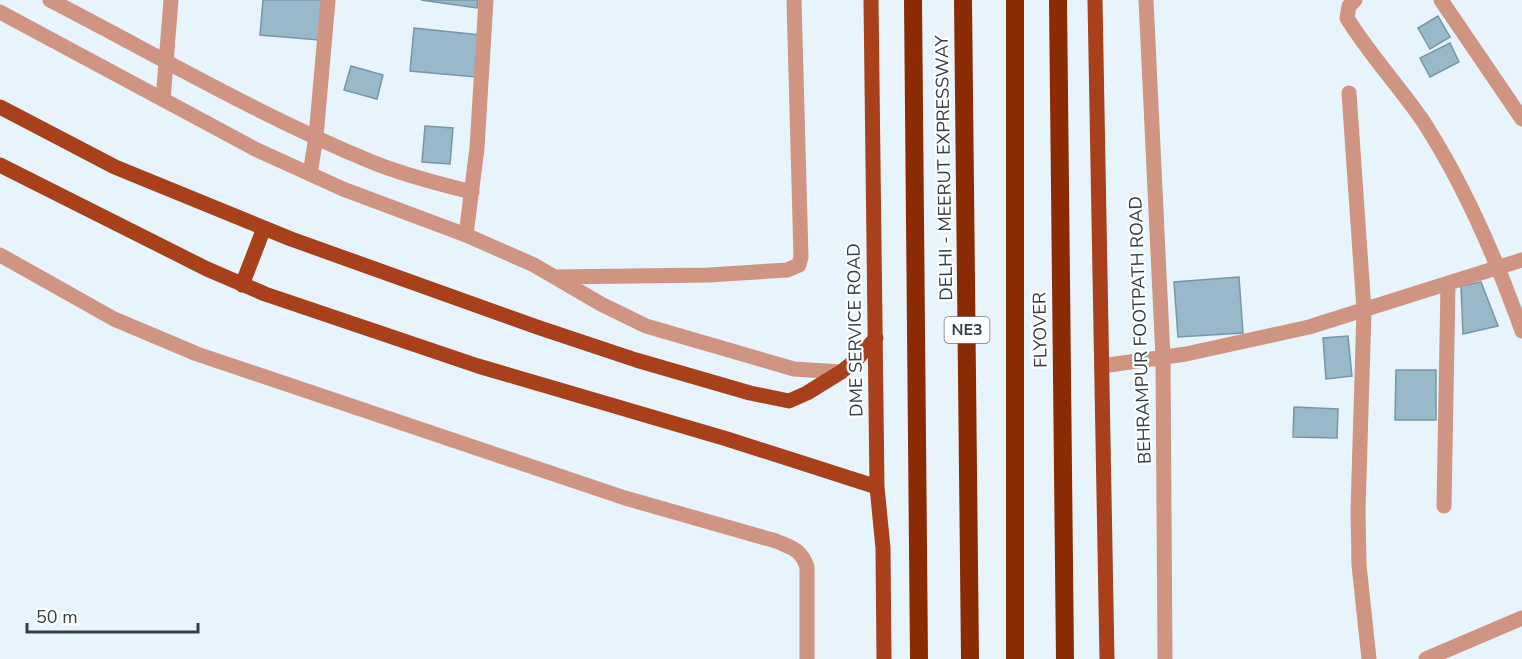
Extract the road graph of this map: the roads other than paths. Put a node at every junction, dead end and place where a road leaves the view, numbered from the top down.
1 (50, 0) edge
2 (171, 0) edge
3 (328, 0) edge
4 (486, 0) edge
5 (794, 0) edge
6 (871, 0) edge
7 (913, 0) edge
8 (963, 0) edge
9 (1015, 0) edge
10 (1058, 0) edge
11 (1095, 0) edge
12 (1146, 0) edge
13 (1355, 0) edge
14 (1442, 0) edge
15 (0, 12) edge
16 (165, 62) junction
17 (1348, 93) dead end
18 (163, 100) junction
19 (0, 107) edge
20 (1522, 119) edge
21 (316, 137) junction
22 (0, 165) edge
23 (310, 174) junction
24 (472, 192) junction
25 (264, 228) junction
26 (466, 236) junction
27 (0, 255) edge
28 (1522, 260) edge
29 (1500, 268) junction
30 (554, 277) junction
31 (1448, 284) junction
32 (243, 285) junction
33 (1364, 310) junction
34 (1522, 331) edge
35 (876, 338) junction
36 (1163, 358) junction
37 (1102, 366) junction
38 (841, 372) junction
39 (877, 487) junction
40 (1444, 506) dead end
41 (1522, 618) edge
42 (807, 659) edge
43 (884, 659) edge
44 (920, 659) edge
45 (970, 659) edge
46 (1016, 659) edge
47 (1065, 659) edge
48 (1107, 659) edge
49 (1165, 659) edge
50 (1370, 659) edge
51 (1426, 659) edge

1 - 16 street
2 - 16 street
3 - 21 street
4 - 24 street
5 - 30 street
6 - 35 main road, DME SERVICE ROAD
7 - 44 highway
8 - 45 highway, DELHI - MEERUT EXPRESSWAY / NE3
9 - 46 highway, NE3
10 - 47 highway, FLYOVER
11 - 37 main road
12 - 36 street, BEHRAMPUR FOOTPATH ROAD
13 - 29 street
14 - 20 street
15 - 18 street
16 - 18 street
16 - 21 street
17 - 33 street
18 - 23 street
19 - 25 main road
21 - 23 street
21 - 24 street
22 - 32 main road
23 - 26 street
24 - 26 street
25 - 32 main road
25 - 38 main road
26 - 30 street
27 - 42 street
28 - 29 street
29 - 31 street
29 - 34 street
30 - 38 street
31 - 33 street
31 - 40 street
32 - 39 main road
33 - 36 street
33 - 50 street
35 - 38 main road
35 - 39 main road, DME SERVICE ROAD
36 - 37 street
36 - 49 street, BEHRAMPUR FOOTPATH ROAD
37 - 48 main road
39 - 43 main road, DME SERVICE ROAD
41 - 51 street

